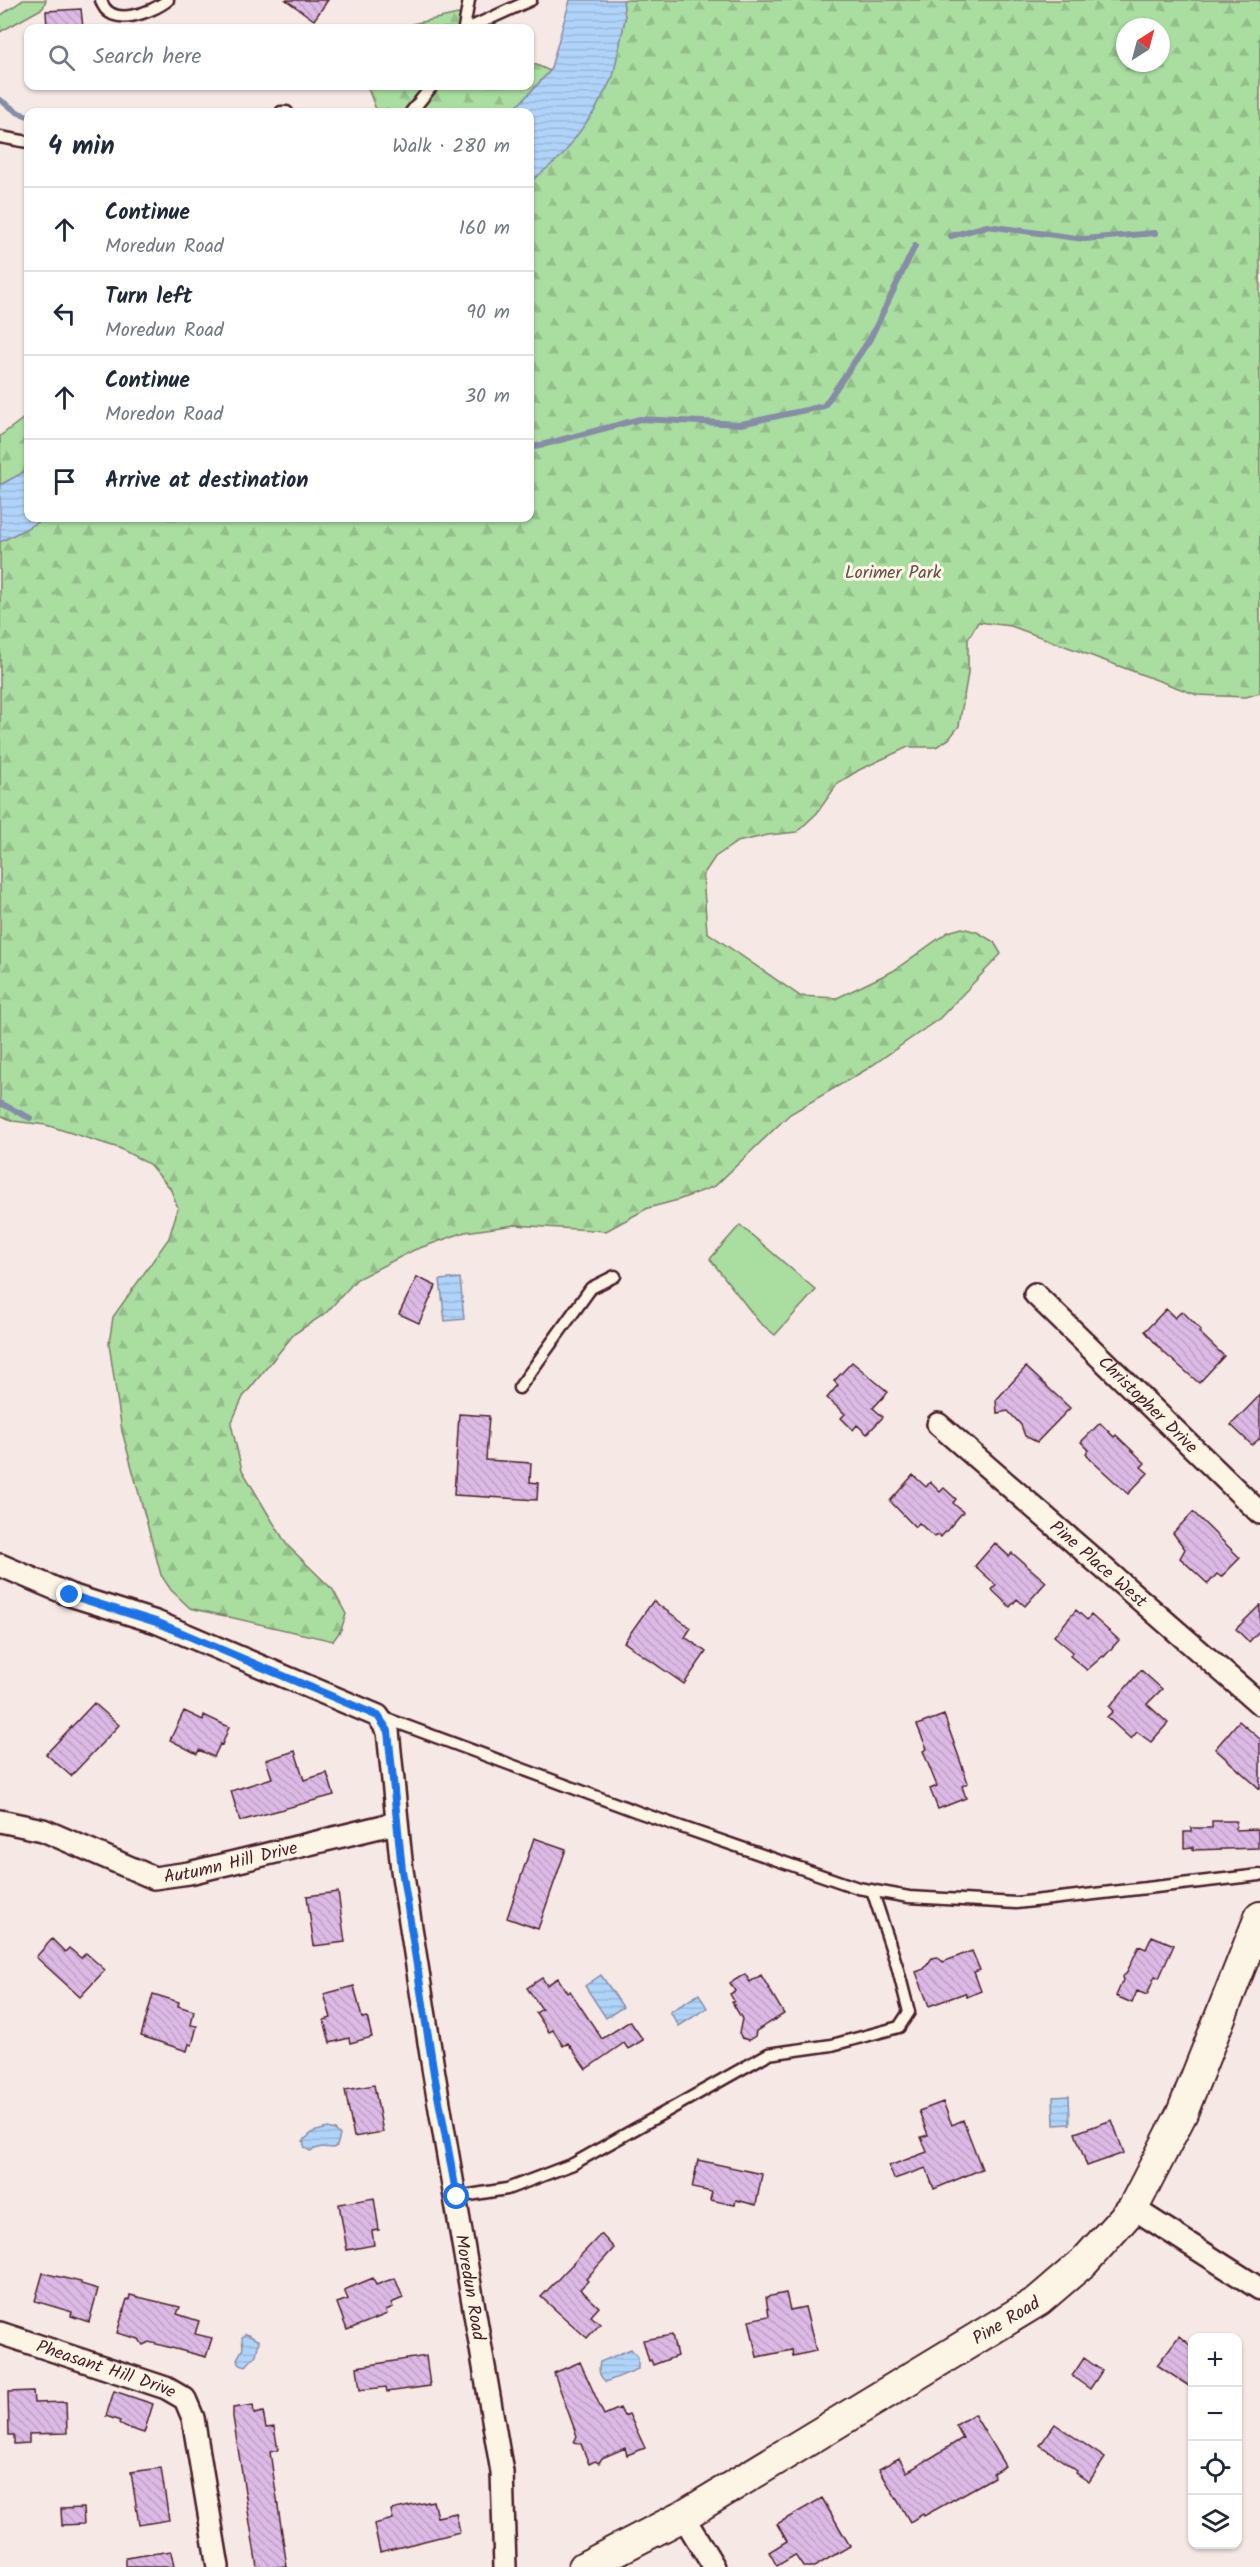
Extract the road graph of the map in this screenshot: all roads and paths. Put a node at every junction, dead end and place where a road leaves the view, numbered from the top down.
1 (102, 0) edge
2 (168, 0) edge
3 (469, 0) edge
4 (531, 0) edge
5 (467, 24) edge
6 (476, 24) edge
7 (429, 90) edge
8 (414, 108) edge
9 (0, 137) edge
10 (24, 140) edge
11 (615, 1276) dead end
12 (1035, 1294) dead end
13 (519, 1389) dead end
14 (938, 1424) dead end
15 (1260, 1513) edge
16 (0, 1565) edge
17 (1260, 1704) edge
18 (378, 1716) junction
19 (0, 1821) edge
20 (396, 1823) junction
21 (1260, 1875) edge
22 (872, 1890) junction
23 (1260, 1917) edge
24 (457, 2197) junction
25 (1133, 2208) junction
26 (1260, 2289) edge
27 (0, 2333) edge
28 (683, 2516) junction
29 (218, 2567) edge
30 (506, 2567) edge
31 (584, 2567) edge
32 (714, 2567) edge

1 - 2 lane
3 - 5 lane
4 - 6 lane
7 - 8 lane
9 - 10 lane
11 - 13 lane
12 - 15 street, Christopher Drive
14 - 17 street, Pine Place West
16 - 18 street
18 - 20 street, Moredun Road
18 - 22 lane
19 - 20 street, Autumn Hill Drive
20 - 24 street, Moredun Road
21 - 22 lane
22 - 24 lane
23 - 25 street, Pine Road
24 - 30 street, Moredun Road
25 - 26 street
25 - 28 street, Pine Road
27 - 29 street, Pheasant Hill Drive
28 - 31 street, Pine Road
28 - 32 street

